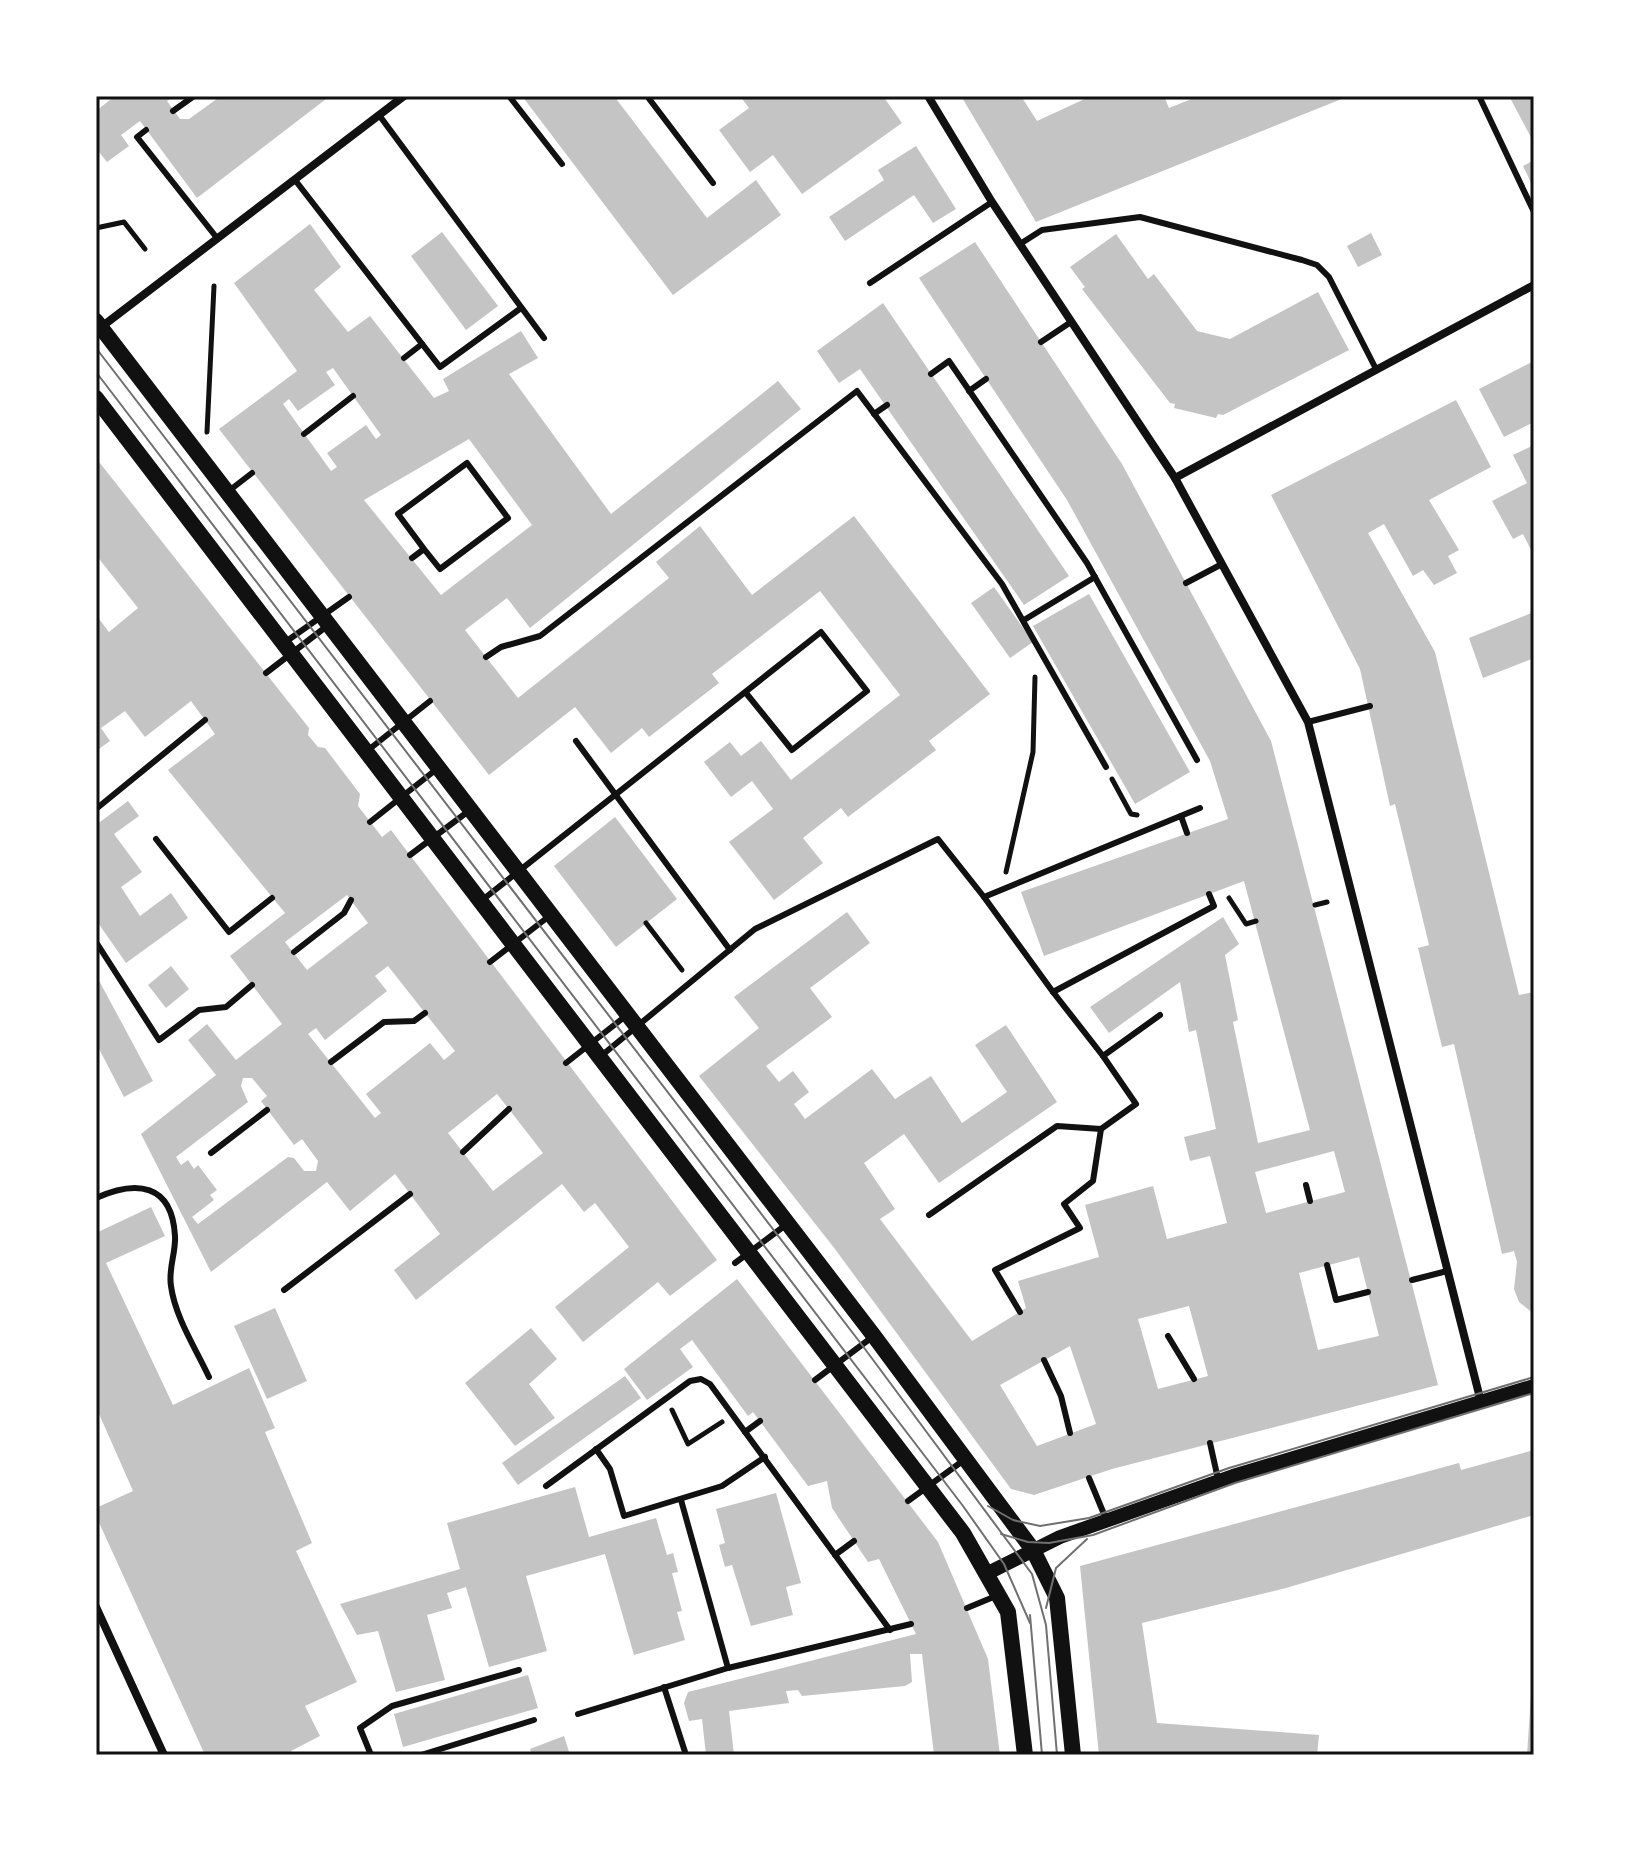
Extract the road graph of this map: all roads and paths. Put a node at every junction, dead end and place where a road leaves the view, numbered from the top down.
1 (194, 96) edge
2 (404, 96) edge
3 (509, 96) edge
4 (647, 96) edge
5 (928, 96) edge
6 (1479, 96) edge
7 (173, 111) dead end
8 (379, 115) junction
9 (146, 130) dead end
10 (562, 164) dead end
11 (295, 180) junction
12 (713, 183) dead end
13 (992, 202) junction
14 (1534, 212) edge
15 (96, 228) edge
16 (217, 238) junction
17 (1020, 244) junction
18 (145, 249) dead end
19 (870, 283) dead end
20 (1534, 285) edge
21 (214, 286) dead end
22 (521, 308) junction
23 (1071, 322) junction
24 (98, 327) edge
25 (544, 338) dead end
26 (1041, 342) dead end
27 (422, 344) junction
28 (404, 358) dead end
29 (1376, 369) junction
30 (931, 374) dead end
31 (986, 379) dead end
32 (969, 391) junction
33 (353, 396) dead end
34 (96, 398) edge
35 (887, 405) dead end
36 (874, 414) junction
37 (207, 432) dead end
38 (304, 434) dead end
39 (252, 473) dead end
40 (1175, 478) junction
41 (226, 493) junction
42 (424, 549) junction
43 (412, 558) dead end
44 (1222, 564) junction
45 (1095, 577) junction
46 (1186, 583) dead end
47 (349, 597) dead end
48 (1129, 614) dead end
49 (1119, 619) junction
50 (1024, 620) junction
51 (324, 621) junction
52 (1036, 641) junction
53 (288, 648) junction
54 (486, 657) dead end
55 (266, 673) dead end
56 (746, 693) junction
57 (430, 701) dead end
58 (1370, 706) dead end
59 (205, 720) dead end
60 (1308, 722) junction
61 (402, 723) junction
62 (576, 741) dead end
63 (367, 751) junction
64 (1197, 760) dead end
65 (1106, 767) joint
66 (438, 768) junction
67 (617, 796) junction
68 (401, 797) junction
69 (1200, 808) dead end
70 (96, 809) edge
71 (470, 810) junction
72 (1181, 816) junction
73 (370, 822) dead end
74 (1163, 824) junction
75 (1187, 833) dead end
76 (433, 838) junction
77 (156, 839) dead end
78 (410, 855) dead end
79 (518, 872) junction
80 (1003, 889) junction
81 (1209, 894) dead end
82 (984, 897) junction
83 (272, 898) dead end
84 (351, 900) dead end
85 (481, 901) junction
86 (1327, 902) dead end
87 (1315, 905) dead end
88 (1214, 906) junction
89 (551, 915) junction
90 (1256, 921) dead end
91 (646, 923) dead end
92 (96, 942) edge
93 (514, 943) junction
94 (730, 950) junction
95 (294, 952) dead end
96 (490, 962) dead end
97 (691, 982) junction
98 (252, 985) dead end
99 (1053, 992) junction
100 (425, 1013) dead end
101 (1160, 1015) dead end
102 (632, 1021) junction
103 (596, 1050) junction
104 (1103, 1056) junction
105 (331, 1062) dead end
106 (566, 1063) dead end
107 (509, 1109) dead end
108 (267, 1110) dead end
109 (1101, 1129) junction
110 (463, 1152) dead end
111 (211, 1153) dead end
112 (1306, 1185) dead end
113 (410, 1194) dead end
114 (96, 1198) edge
115 (1310, 1201) dead end
116 (929, 1215) dead end
117 (787, 1224) junction
118 (750, 1251) junction
119 (735, 1263) dead end
120 (1327, 1265) dead end
121 (1447, 1271) junction
122 (1412, 1280) dead end
123 (284, 1290) dead end
124 (1368, 1292) dead end
125 (1020, 1312) dead end
126 (874, 1336) junction
127 (1168, 1336) dead end
128 (1044, 1360) dead end
129 (836, 1364) junction
130 (209, 1377) dead end
131 (1194, 1379) dead end
132 (815, 1380) dead end
133 (1534, 1386) edge
134 (1481, 1402) junction
135 (760, 1421) dead end
136 (678, 1424) dead end
137 (716, 1426) dead end
138 (745, 1432) junction
139 (1070, 1433) dead end
140 (1210, 1443) dead end
141 (596, 1449) junction
142 (765, 1457) junction
143 (967, 1458) junction
144 (1089, 1478) dead end
145 (1219, 1481) junction
146 (546, 1486) dead end
147 (929, 1486) junction
148 (681, 1500) junction
149 (908, 1501) dead end
150 (1106, 1521) junction
151 (854, 1541) dead end
152 (1033, 1550) junction
153 (835, 1555) junction
154 (988, 1573) junction
155 (999, 1594) junction
156 (96, 1607) edge
157 (967, 1608) dead end
158 (911, 1624) dead end
159 (890, 1630) junction
160 (728, 1668) junction
161 (519, 1670) dead end
162 (664, 1687) junction
163 (578, 1714) dead end
164 (534, 1720) dead end
165 (164, 1755) edge
166 (371, 1755) edge
167 (421, 1755) edge
168 (686, 1755) edge
169 (1025, 1755) edge
170 (1073, 1755) edge

1 - 7 lane
2 - 8 street
3 - 10 lane
4 - 12 lane
5 - 13 street
6 - 14 lane
8 - 11 street
8 - 22 lane
9 - 16 lane
11 - 16 street
11 - 27 lane
13 - 17 street
13 - 19 lane
15 - 18 path
16 - 24 street
17 - 23 street
17 - 29 lane
20 - 29 street
21 - 37 path
22 - 25 lane
22 - 27 lane
23 - 26 lane
23 - 40 street
24 - 41 main road
27 - 28 lane
29 - 40 street
30 - 32 lane
31 - 32 lane
32 - 45 lane
33 - 38 lane
34 - 53 main road
35 - 36 lane
36 - 50 lane
36 - 54 lane
39 - 41 lane
40 - 44 street
41 - 51 main road
42 - 42 lane
42 - 43 lane
44 - 46 lane
44 - 60 street
45 - 49 lane
45 - 50 lane
47 - 51 lane
48 - 49 lane
49 - 64 lane
50 - 52 lane
51 - 53 lane
51 - 53 lane
51 - 61 main road
52 - 65 lane
52 - 80 path
53 - 55 lane
53 - 63 main road
56 - 56 lane
56 - 67 lane
57 - 61 lane
58 - 60 lane
59 - 70 lane
60 - 121 street
61 - 63 lane
61 - 66 main road
62 - 67 lane
63 - 68 main road
65 - 74 path
66 - 68 lane
66 - 71 main road
67 - 79 lane
67 - 94 lane
68 - 73 lane
68 - 76 main road
69 - 72 lane
71 - 76 lane
71 - 79 main road
72 - 74 lane
72 - 75 lane
74 - 80 lane
76 - 78 lane
76 - 85 main road
77 - 83 lane
79 - 85 lane
79 - 89 main road
80 - 82 lane
81 - 88 lane
82 - 94 lane
82 - 99 lane
84 - 95 lane
85 - 93 main road
86 - 87 path
88 - 90 path
88 - 99 lane
89 - 93 lane
89 - 102 main road
91 - 97 path
92 - 98 lane
93 - 96 lane
93 - 103 main road
94 - 97 lane
97 - 102 lane
99 - 104 lane
100 - 105 lane
101 - 104 lane
102 - 103 lane
102 - 103 lane
102 - 117 main road
103 - 106 lane
103 - 118 main road
104 - 109 lane
107 - 110 lane
108 - 111 lane
109 - 116 lane
109 - 125 lane
112 - 115 lane
113 - 123 lane
114 - 130 lane
117 - 118 lane
117 - 126 main road
118 - 119 lane
118 - 129 main road
120 - 124 lane
121 - 122 lane
121 - 134 street
126 - 129 lane
126 - 143 main road
127 - 131 lane
128 - 139 lane
129 - 132 lane
129 - 147 main road
133 - 134 street
134 - 145 street
135 - 138 lane
136 - 137 path
138 - 141 lane
138 - 142 lane
140 - 145 lane
141 - 146 lane
141 - 148 lane
142 - 148 lane
142 - 153 lane
143 - 147 lane
143 - 152 main road
144 - 150 lane
145 - 150 street
147 - 149 lane
147 - 154 main road
148 - 160 lane
150 - 152 street
151 - 153 lane
152 - 154 street
152 - 170 main road
153 - 159 lane
154 - 155 main road
155 - 157 lane
155 - 169 main road
156 - 165 street
158 - 159 lane
159 - 160 lane
160 - 162 lane
161 - 166 lane
162 - 163 lane
162 - 168 lane
164 - 167 lane

